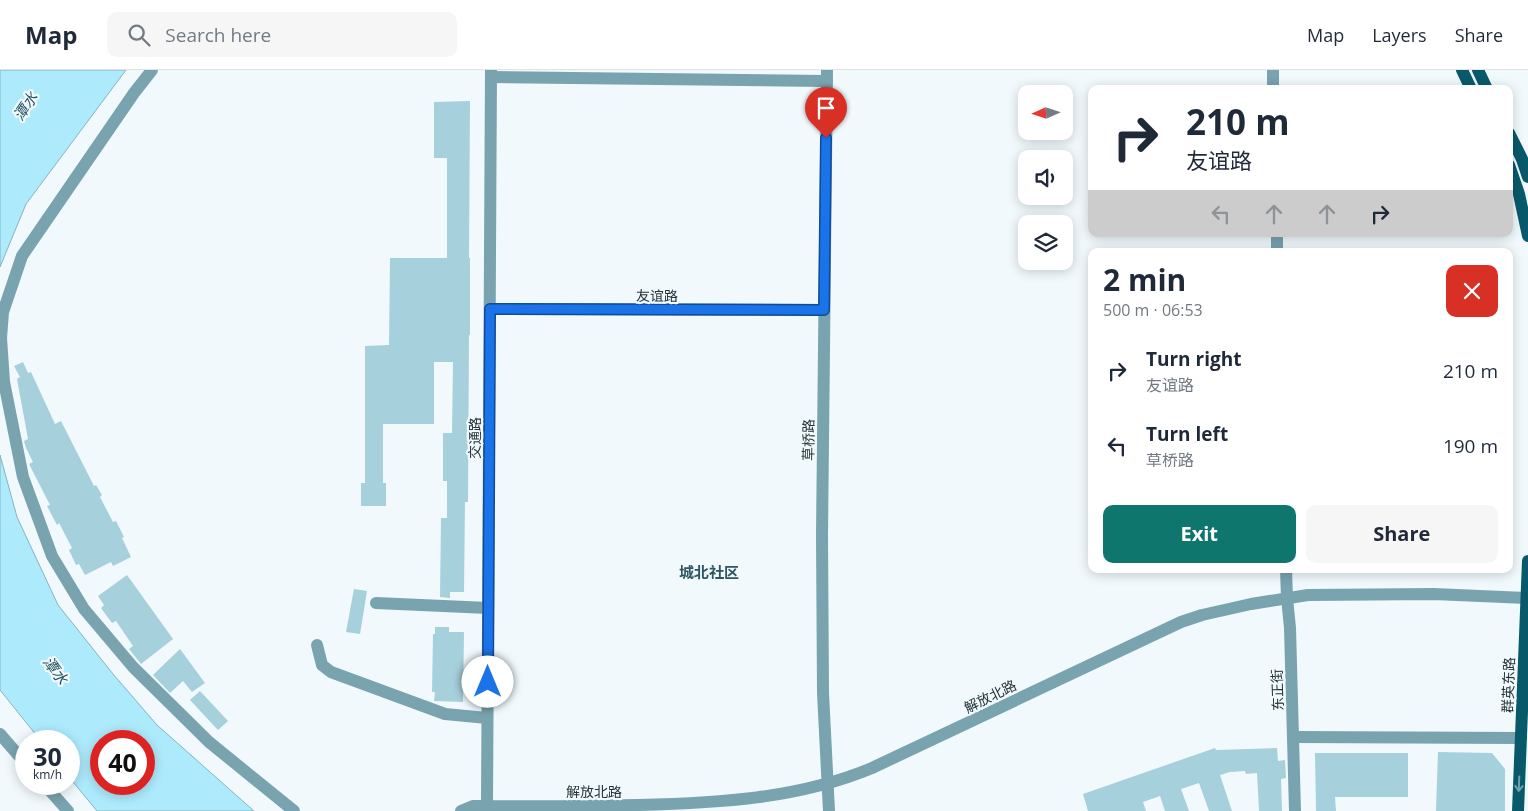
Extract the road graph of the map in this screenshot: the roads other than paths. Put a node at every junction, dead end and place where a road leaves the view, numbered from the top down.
1 (152, 70) edge
2 (1273, 70) edge
3 (1462, 70) edge
4 (1478, 70) edge
5 (491, 73) edge
6 (827, 75) edge
7 (1273, 85) edge
8 (1469, 85) edge
9 (1485, 85) edge
10 (1513, 141) edge
11 (1513, 177) edge
12 (1528, 177) edge
13 (1528, 236) edge
14 (490, 309) junction
15 (824, 310) junction
16 (1528, 561) edge
17 (1286, 573) edge
18 (1286, 598) junction
19 (1527, 598) edge
20 (376, 603) dead end
21 (488, 608) junction
22 (317, 645) dead end
23 (487, 718) junction
24 (0, 734) edge
25 (1294, 737) junction
26 (1521, 738) junction
27 (15, 751) edge
28 (828, 784) junction
29 (54, 795) edge
30 (487, 806) junction
31 (68, 811) edge
32 (294, 811) edge
33 (461, 811) edge
34 (829, 811) edge
35 (1295, 811) edge
36 (1518, 811) edge

1 - 32 street
2 - 7 street
3 - 8 main road
4 - 9 main road
5 - 6 street
5 - 14 street, 交通路
6 - 15 street, 草桥路
10 - 12 main road
11 - 13 main road
14 - 15 street, 友谊路
14 - 21 street, 交通路
15 - 28 street, 草桥路
16 - 19 main road, 群英东路
17 - 18 street, 东正街
18 - 19 street, 解放北路
18 - 25 street, 东正街
18 - 28 street, 解放北路
19 - 26 main road, 群英东路
20 - 21 street
21 - 23 street, 交通路
22 - 23 street
23 - 30 street, 交通路
24 - 27 street
25 - 26 street
25 - 35 street, 东正街
26 -> 36 main road, 群英东路
28 - 30 street, 解放北路
28 - 34 street, 草桥路
29 - 31 street
30 - 33 street, 解放北路

